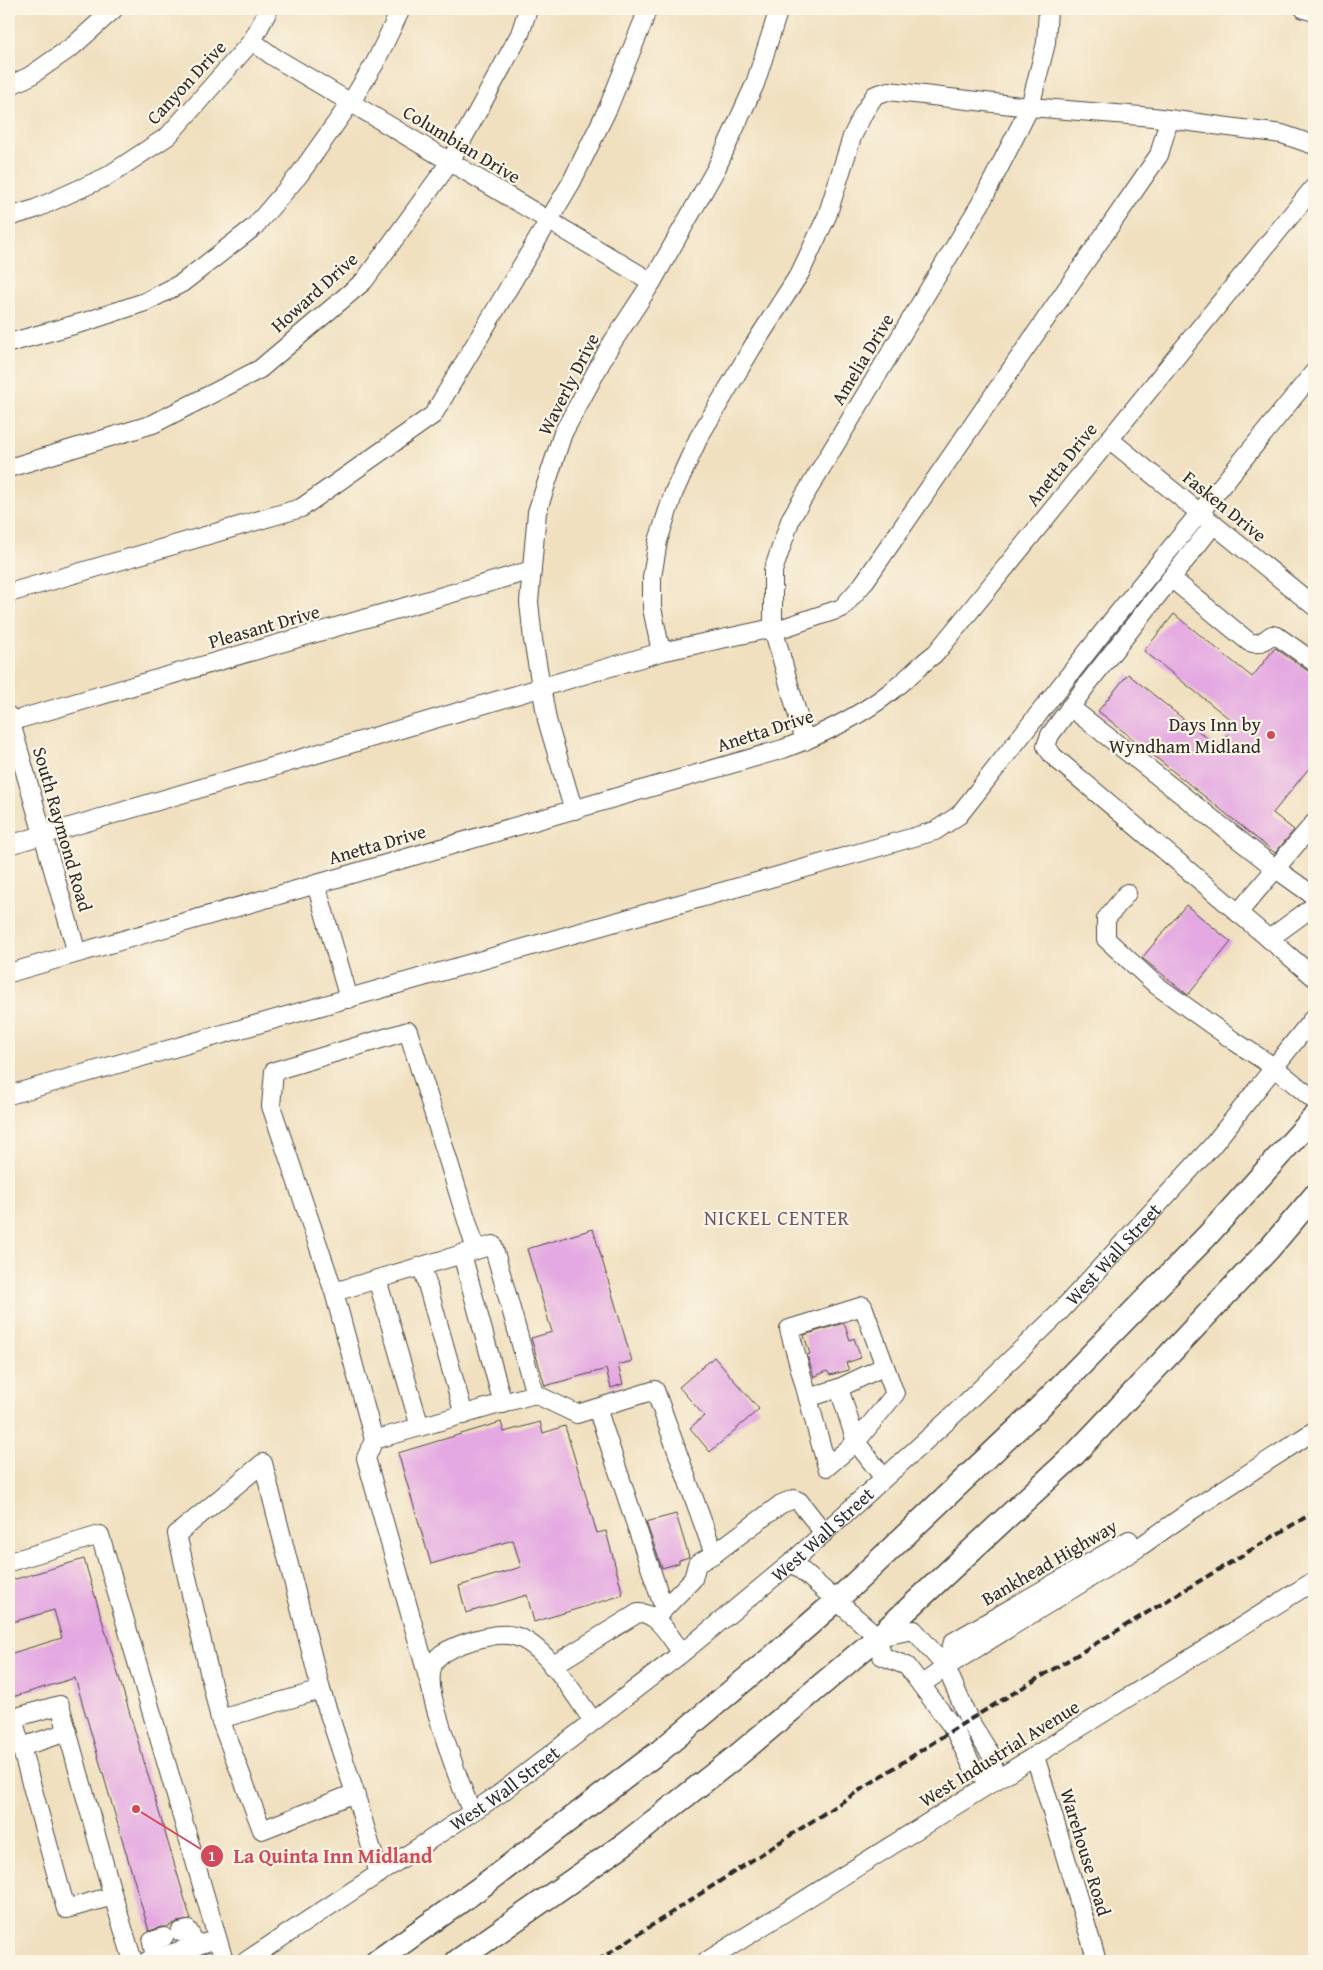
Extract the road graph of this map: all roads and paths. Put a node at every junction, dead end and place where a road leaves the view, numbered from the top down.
1 (114, 9) edge
2 (269, 9) edge
3 (401, 9) edge
4 (528, 9) edge
5 (647, 9) edge
6 (779, 9) edge
7 (1048, 9) edge
8 (1304, 9) edge
9 (1314, 12) edge
10 (252, 41) junction
11 (9, 86) edge
12 (351, 102) junction
13 (1030, 108) junction
14 (1170, 120) junction
15 (1314, 145) edge
16 (450, 162) junction
17 (1314, 187) edge
18 (9, 217) edge
19 (548, 220) junction
20 (652, 282) junction
21 (9, 343) edge
22 (1314, 372) edge
23 (1109, 439) junction
24 (9, 468) edge
25 (1207, 519) junction
26 (532, 570) junction
27 (1171, 578) junction
28 (9, 593) edge
29 (1314, 606) edge
30 (773, 630) junction
31 (661, 652) junction
32 (1314, 662) edge
33 (541, 687) junction
34 (1070, 707) junction
35 (9, 720) edge
36 (805, 741) junction
37 (575, 810) junction
38 (1314, 823) edge
39 (43, 835) junction
40 (9, 845) edge
41 (1276, 869) junction
42 (316, 884) junction
43 (1127, 893) dead end
44 (1314, 896) edge
45 (1314, 906) edge
46 (1238, 913) junction
47 (1269, 939) junction
48 (77, 953) junction
49 (9, 973) edge
50 (1314, 977) edge
51 (349, 999) junction
52 (1314, 1017) edge
53 (1274, 1067) junction
54 (9, 1095) edge
55 (1314, 1100) edge
56 (1314, 1118) edge
57 (1314, 1196) edge
58 (469, 1252) junction
59 (422, 1266) junction
60 (377, 1279) junction
61 (334, 1292) junction
62 (885, 1366) junction
63 (839, 1388) junction
64 (535, 1394) junction
65 (808, 1398) junction
66 (503, 1404) junction
67 (597, 1408) junction
68 (464, 1415) junction
69 (420, 1427) junction
70 (1314, 1431) edge
71 (374, 1440) junction
72 (856, 1442) junction
73 (884, 1478) junction
74 (824, 1533) junction
75 (714, 1554) junction
76 (9, 1562) edge
77 (792, 1562) junction
78 (1314, 1581) edge
79 (836, 1601) junction
80 (659, 1613) junction
81 (878, 1637) junction
82 (682, 1653) junction
83 (552, 1666) junction
84 (946, 1667) junction
85 (921, 1685) junction
86 (432, 1688) junction
87 (321, 1690) junction
88 (11, 1718) edge
89 (220, 1718) junction
90 (593, 1721) junction
91 (68, 1732) junction
92 (21, 1746) junction
93 (1035, 1756) junction
94 (992, 1781) junction
95 (356, 1794) junction
96 (472, 1812) junction
97 (379, 1874) junction
98 (113, 1896) junction
99 (217, 1939) junction
100 (197, 1946) junction
101 (151, 1960) edge
102 (133, 1961) edge
103 (224, 1961) edge
104 (246, 1961) edge
105 (377, 1961) edge
106 (457, 1961) edge
107 (707, 1961) edge
108 (1096, 1961) edge

1 - 11 street
2 - 10 street, Canyon Drive
3 - 12 street
4 - 16 street, Howard Drive
5 - 19 street
6 - 20 street, Waverly Drive
7 - 13 street, Amelia Drive
8 - 9 street
10 - 12 street, Columbian Drive
10 - 18 street, Canyon Drive
12 - 16 street, Columbian Drive
12 - 21 street
13 - 14 street
13 - 30 street, Amelia Drive
13 - 31 street
14 - 15 street
14 - 30 street
16 - 19 street, Columbian Drive
16 - 24 street, Howard Drive
17 - 23 street, Anetta Drive
19 - 20 street, Columbian Drive
19 - 28 street
20 - 26 street, Waverly Drive
22 - 25 street
23 - 25 street, Fasken Drive
23 - 36 street, Anetta Drive
25 - 27 street
25 - 29 street, Fasken Drive
25 - 51 street
26 - 33 street, Waverly Drive
26 - 35 street, Pleasant Drive
27 - 32 street
27 - 34 street
30 - 31 street
30 - 36 street, Amelia Drive
31 - 33 street
33 - 37 street, Waverly Drive
33 - 39 street
34 - 41 street
34 - 46 street
35 - 39 street, South Raymond Road
36 - 37 street, Anetta Drive
37 - 42 street, Anetta Drive
38 - 41 street
39 - 40 street
39 - 48 street, South Raymond Road
41 - 44 street
41 - 46 street
42 - 48 street, Anetta Drive
42 - 51 street
43 - 53 street
45 - 47 street
46 - 47 street
47 - 50 street
48 - 49 street, Anetta Drive
51 - 54 street
52 - 53 street, West Wall Street
53 - 55 street
53 - 73 street, West Wall Street
56 - 79 main road
57 - 81 main road
58 - 59 street
58 - 61 street
58 - 64 street
58 - 66 street
59 - 60 street
59 - 68 street
60 - 61 street
60 - 69 street
61 - 71 street
62 - 63 street
62 - 65 street
62 - 72 street
63 - 65 street
63 - 72 street
64 - 66 street
64 - 67 street
65 - 72 street
66 - 68 street
67 - 75 street
67 - 80 street
68 - 69 street
69 - 71 street
70 - 84 street, Bankhead Highway
71 - 86 street
72 - 73 street
73 - 74 street, West Wall Street
74 - 75 street
74 - 77 street, West Wall Street
75 - 80 street
76 - 99 street
77 - 79 street
77 - 82 street, West Wall Street
78 - 93 street, West Industrial Avenue
79 - 81 street
79 - 105 main road
80 - 82 street
80 - 83 street
81 - 84 street
81 - 85 street
81 - 106 main road
82 - 90 street, West Wall Street
83 - 86 street
83 - 90 street
84 - 85 street, Bankhead Highway
84 - 94 street
85 - 94 street
86 - 96 street
87 - 89 street
87 - 89 street
87 - 95 street
88 - 91 street
88 - 92 street
89 - 95 street
90 - 96 street, West Wall Street
91 - 92 street
91 - 98 street
92 - 98 street
93 - 94 street, West Industrial Avenue
93 - 108 street, Warehouse Road
94 - 107 street, West Industrial Avenue
95 - 97 street
96 - 97 street, West Wall Street
97 - 104 street, West Wall Street
98 - 102 street
99 - 100 street
99 - 103 street
100 - 101 street
100 - 101 street

